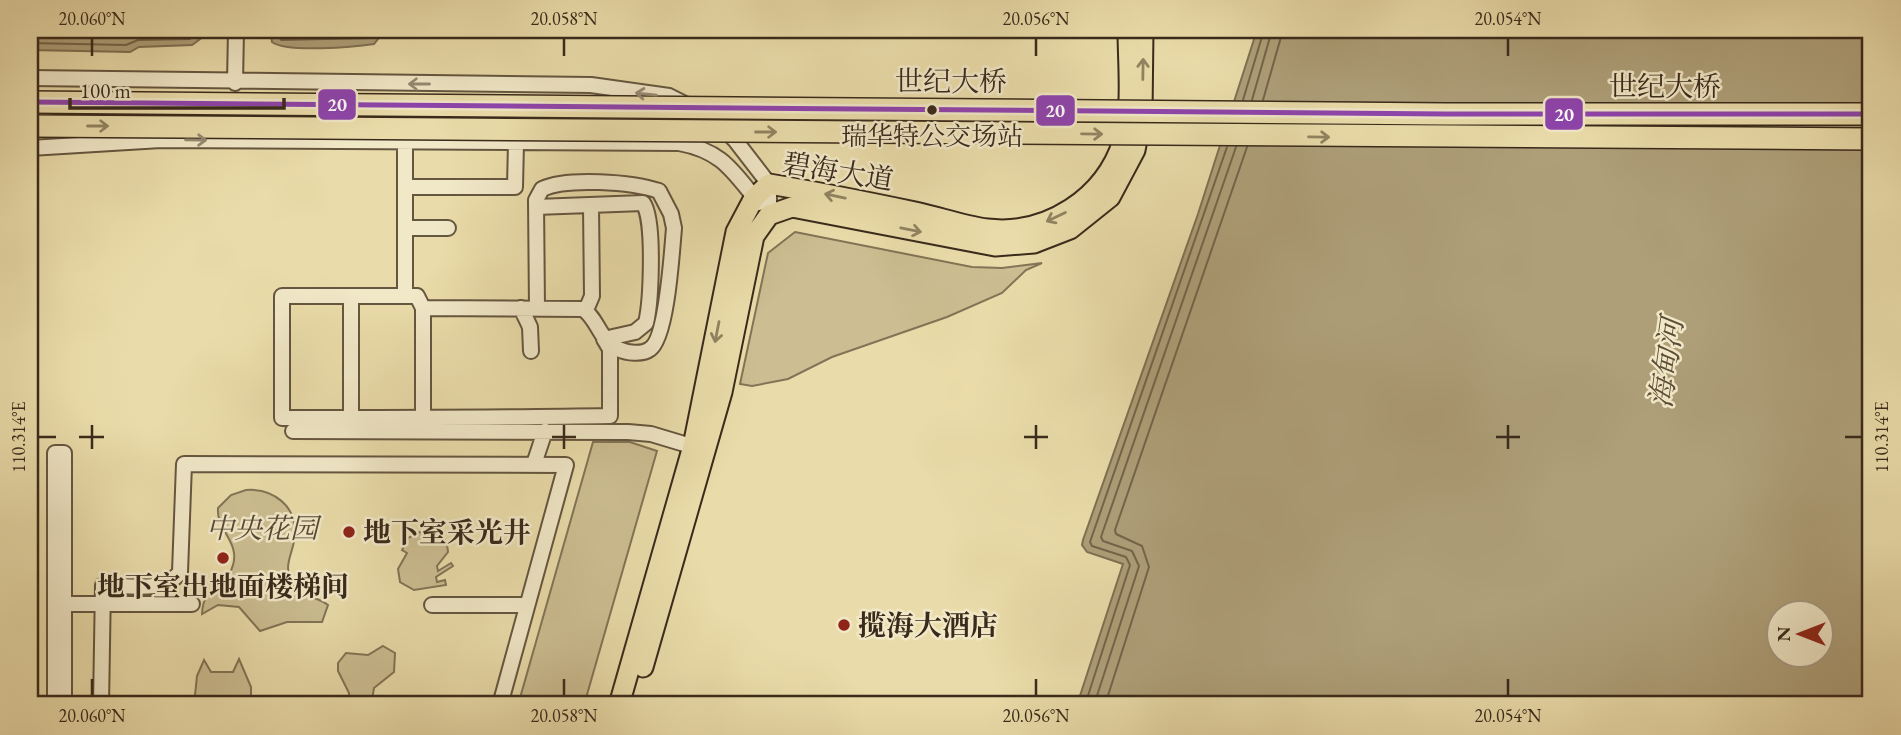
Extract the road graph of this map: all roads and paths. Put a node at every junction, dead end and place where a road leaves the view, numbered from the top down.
1 (236, 30) edge
2 (1128, 30) edge
3 (1143, 30) edge
4 (30, 78) edge
5 (235, 83) junction
6 (251, 83) junction
7 (591, 85) junction
8 (30, 102) edge
9 (1871, 114) edge
10 (30, 126) edge
11 (1871, 139) edge
12 (251, 141) junction
13 (405, 141) junction
14 (516, 142) junction
15 (591, 142) junction
16 (30, 148) edge
17 (769, 184) junction
18 (406, 187) junction
19 (754, 198) junction
20 (591, 206) junction
21 (536, 207) junction
22 (769, 215) junction
23 (405, 228) junction
24 (448, 228) dead end
25 (405, 294) junction
26 (351, 296) junction
27 (423, 308) junction
28 (521, 308) junction
29 (537, 308) junction
30 (586, 310) junction
31 (604, 339) junction
32 (531, 351) dead end
33 (351, 418) junction
34 (423, 418) junction
35 (293, 430) dead end
36 (545, 431) junction
37 (699, 448) junction
38 (534, 464) junction
39 (59, 603) junction
40 (102, 603) junction
41 (192, 604) dead end
42 (432, 605) dead end
43 (527, 605) junction
44 (55, 705) edge
45 (64, 705) edge
46 (101, 705) edge
47 (500, 705) edge
48 (619, 705) edge
49 (632, 705) edge

1 - 5 street
2 -> 17 main road, 碧海大道
22 -> 3 main road, 碧海大道
4 - 5 street
5 - 6 street
7 -> 6 street
6 - 12 street
7 - 15 street
17 -> 7 street
8 - 9 highway, 世纪大桥, bridge
10 -> 11 highway, 世纪大桥, bridge
12 - 13 street
16 -> 12 street
13 - 14 street
13 - 18 street
14 - 15 street
14 - 18 street
15 - 19 street
17 - 19 main road, 碧海大道
17 - 22 street
18 - 23 street
19 - 22 street
19 -> 37 main road, 碧海大道
20 - 21 street
20 - 30 street
20 - 31 street
21 - 29 street
21 - 31 street
22 - 37 main road, 碧海大道
23 - 24 street
23 - 25 street
25 - 26 street
25 - 27 street
26 - 33 street
26 - 33 street
27 - 28 street
27 - 34 street
28 - 29 street
28 - 32 street
29 - 30 street
30 - 31 street
31 - 34 street
33 - 34 street
35 - 36 street
36 - 37 street
36 - 38 street
37 - 48 main road, 碧海大道
37 - 49 main road, 碧海大道
38 - 40 street
38 - 43 street
39 - 39 street
39 - 40 street
39 - 44 street
39 - 45 street
40 - 41 street
40 - 46 street
42 - 43 street
43 - 47 street

